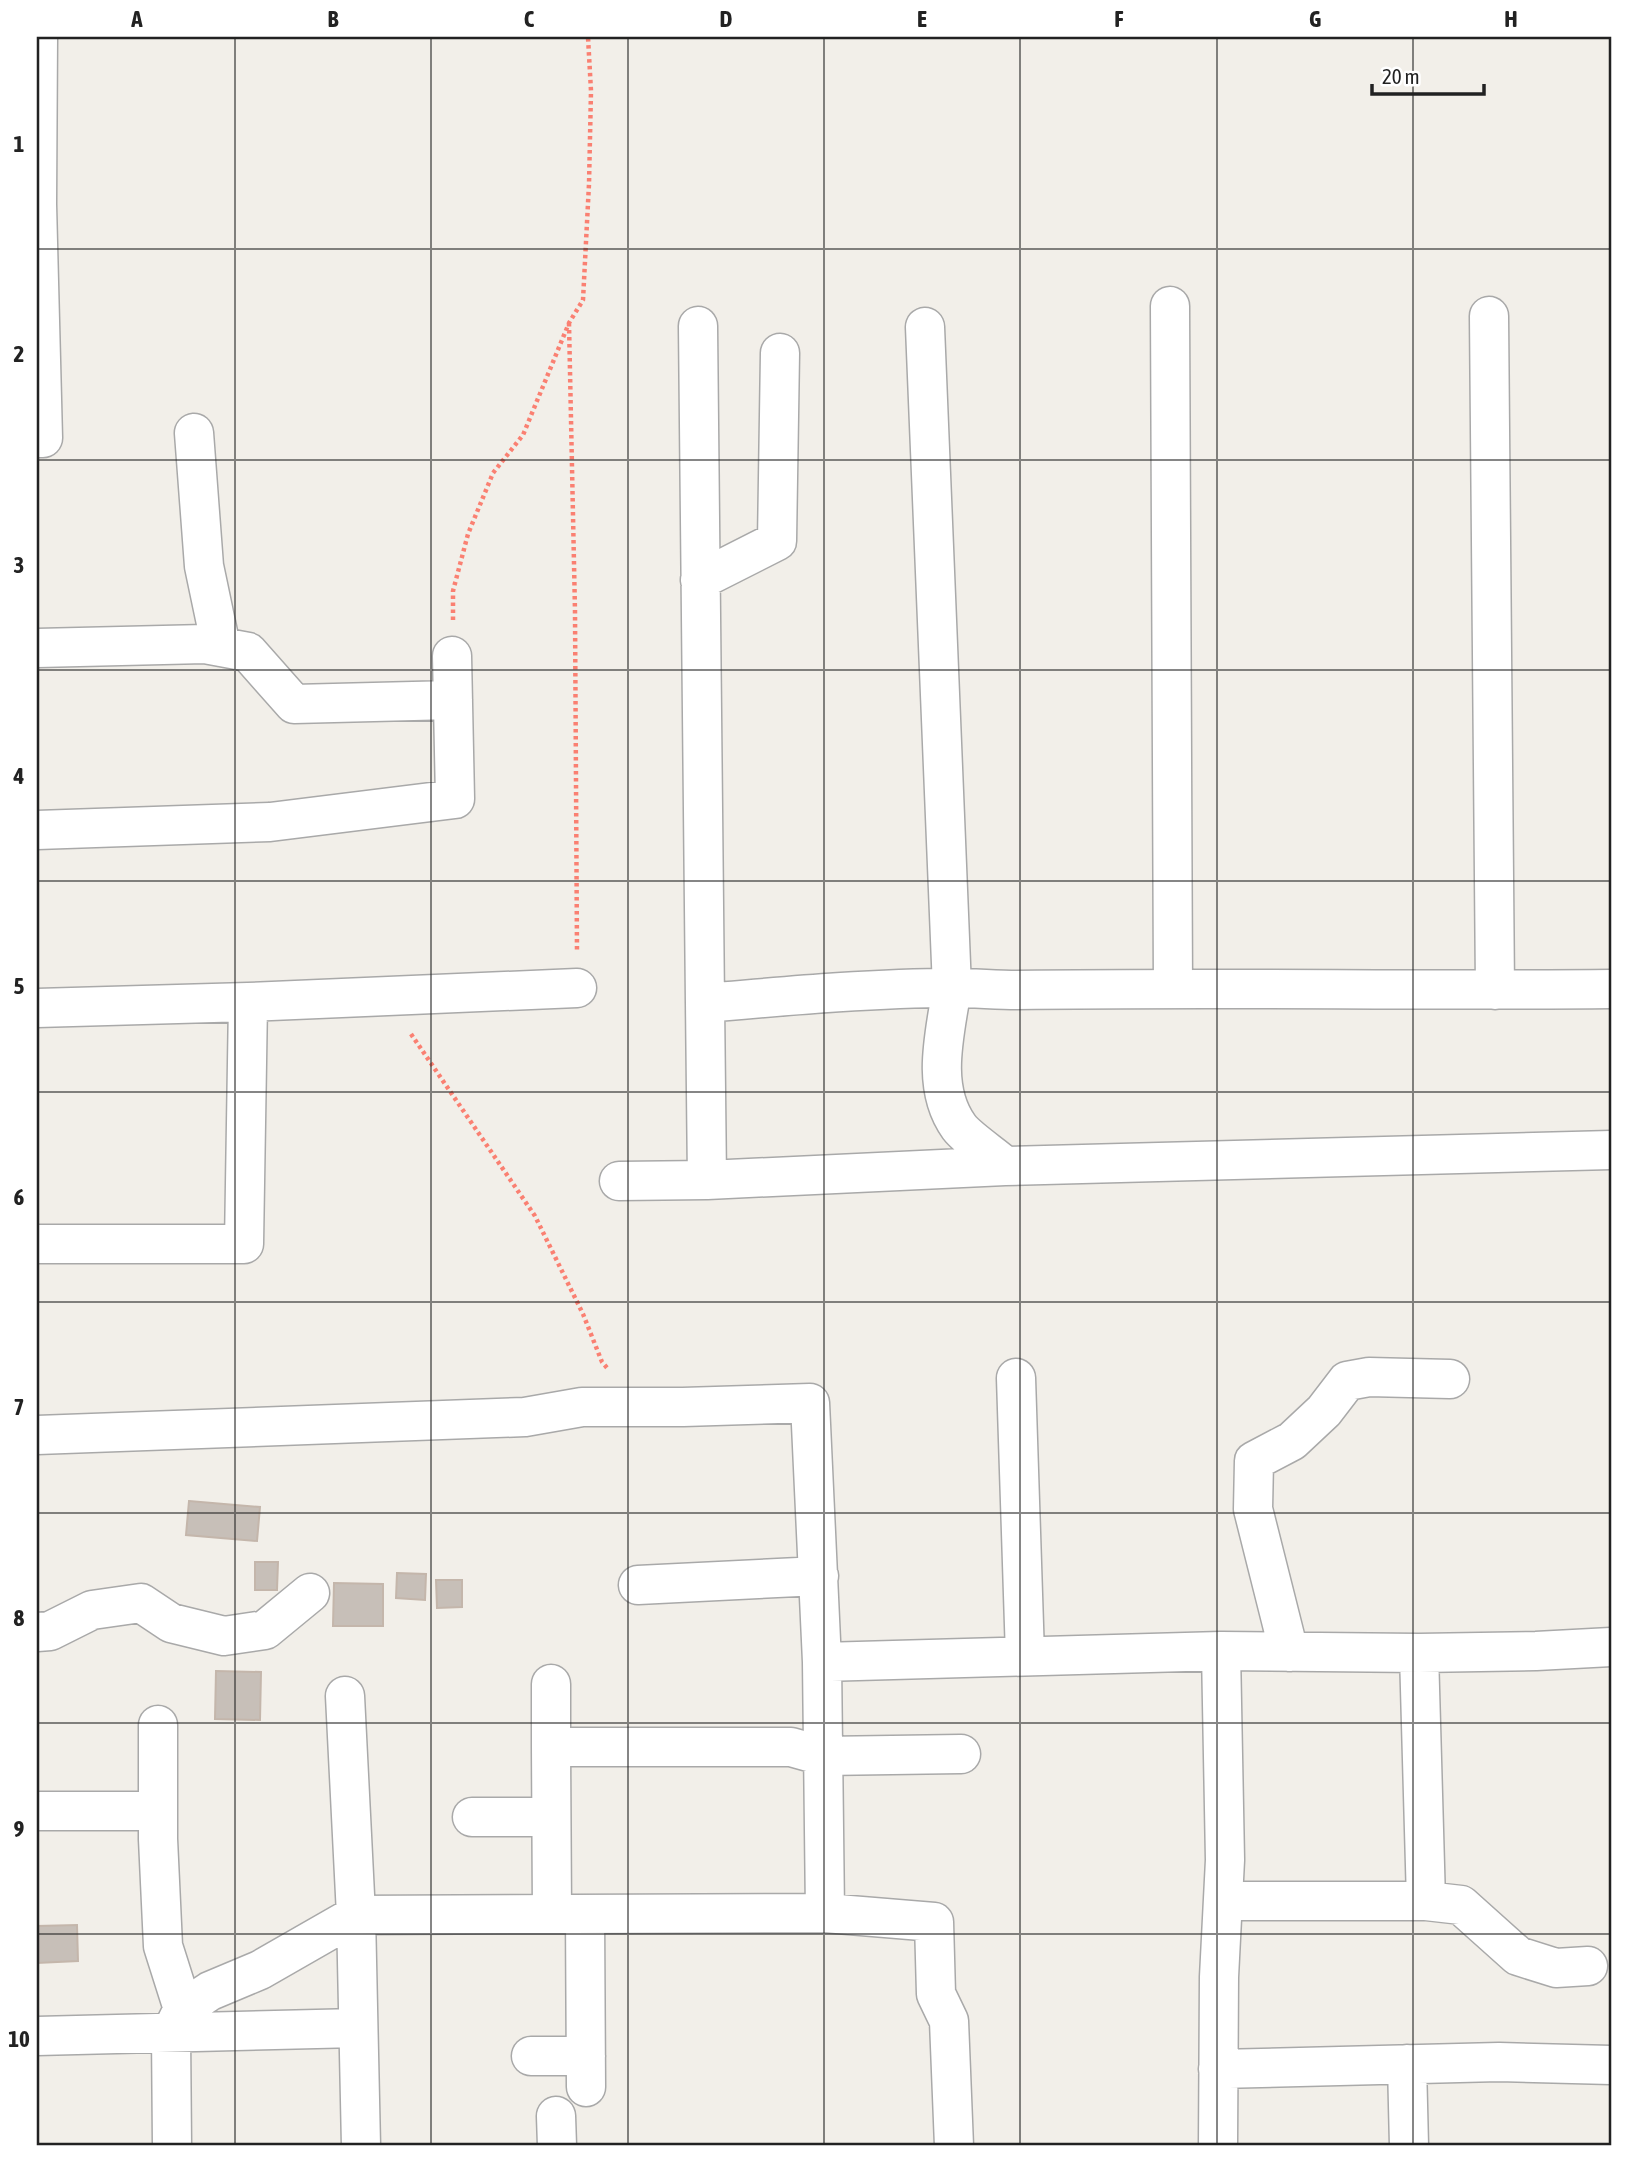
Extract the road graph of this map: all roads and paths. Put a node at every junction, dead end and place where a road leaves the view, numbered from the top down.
1 (38, 37) edge
2 (587, 37) edge
3 (37, 156) edge
4 (1170, 306) dead end
5 (1489, 316) dead end
6 (569, 323) junction
7 (698, 326) dead end
8 (925, 327) dead end
9 (780, 354) dead end
10 (194, 433) dead end
11 (37, 438) edge
12 (700, 580) junction
13 (221, 647) junction
14 (37, 648) edge
15 (452, 656) joint
16 (453, 700) junction
17 (37, 830) edge
18 (577, 988) joint
19 (953, 988) junction
20 (1172, 988) junction
21 (1611, 989) edge
22 (1495, 990) junction
23 (385, 996) junction
24 (248, 1002) junction
25 (705, 1003) junction
26 (37, 1008) edge
27 (1611, 1150) edge
28 (1005, 1166) junction
29 (707, 1180) junction
30 (619, 1181) dead end
31 (37, 1244) edge
32 (1016, 1378) dead end
33 (1450, 1379) dead end
34 (638, 1407) junction
35 (37, 1435) edge
36 (819, 1576) junction
37 (638, 1585) dead end
38 (310, 1593) dead end
39 (37, 1632) edge
40 (1611, 1647) edge
41 (1221, 1651) junction
42 (1289, 1652) junction
43 (1419, 1653) junction
44 (1025, 1656) junction
45 (822, 1662) junction
46 (551, 1685) dead end
47 (345, 1696) dead end
48 (158, 1725) dead end
49 (551, 1747) junction
50 (961, 1754) dead end
51 (824, 1756) junction
52 (37, 1811) edge
53 (158, 1811) junction
54 (472, 1817) dead end
55 (551, 1817) junction
56 (1223, 1901) junction
57 (1426, 1901) junction
58 (825, 1913) junction
59 (568, 1914) junction
60 (356, 1915) junction
61 (1588, 1966) dead end
62 (177, 2021) junction
63 (358, 2028) junction
64 (37, 2036) edge
65 (531, 2056) dead end
66 (1407, 2064) junction
67 (1611, 2065) edge
68 (1218, 2069) junction
69 (172, 2146) edge
70 (361, 2146) edge
71 (954, 2146) edge
72 (1218, 2146) edge
73 (1409, 2146) edge

1 - 3 street
2 - 6 path
3 - 11 street
4 - 20 street
5 - 22 street
6 - 15 path
6 - 18 path
7 - 12 street
8 - 19 street
9 - 12 street
10 - 13 street
12 - 25 street
13 - 14 street
13 - 16 street
15 - 16 street
16 - 17 street
18 - 23 street
19 - 20 street
19 - 25 street
19 - 28 street
20 - 22 street
21 - 22 street
23 - 24 street
23 - 34 path
24 - 26 street
24 - 31 street
25 - 29 street
27 - 28 street
28 - 29 street
29 - 30 street
32 - 44 street
33 - 42 street
34 - 35 street
34 - 36 street
36 - 37 street
36 - 45 street
38 - 39 street
40 - 43 street
41 - 42 street
41 - 44 street
41 - 56 street
42 - 43 street
43 - 57 street
44 - 45 street
45 - 51 street
46 - 49 street
47 - 60 street
48 - 53 street
49 - 51 street
49 - 55 street
50 - 51 street
51 - 58 street
52 - 53 street
53 - 62 street
54 - 55 street
55 - 59 street
56 - 57 street
56 - 68 street
57 - 61 street
58 - 59 street
58 - 71 street
59 - 60 street
59 - 65 street
60 - 62 street
60 - 63 street
62 - 63 street
62 - 64 street
62 - 69 street
63 - 70 street
66 - 67 street
66 - 68 street
66 - 73 street
68 - 72 street

